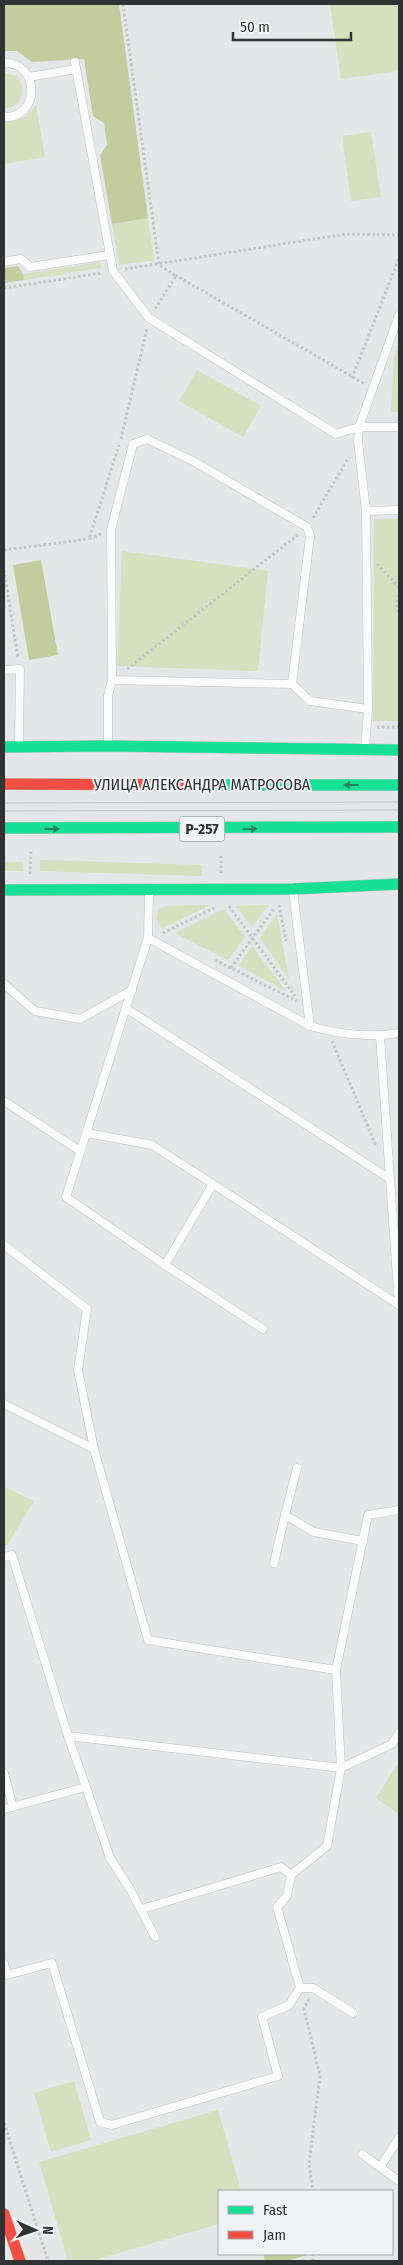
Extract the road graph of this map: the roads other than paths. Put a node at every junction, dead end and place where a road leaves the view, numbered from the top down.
1 (4, 62) edge
2 (29, 77) junction
3 (4, 117) edge
4 (109, 255) junction
5 (4, 262) edge
6 (399, 315) edge
7 (359, 427) junction
8 (399, 427) edge
9 (399, 510) edge
10 (366, 511) junction
11 (4, 670) edge
12 (112, 680) junction
13 (292, 684) junction
14 (368, 709) junction
15 (108, 746) junction
16 (4, 747) edge
17 (19, 747) junction
18 (399, 750) edge
19 (365, 751) junction
20 (4, 784) edge
21 (399, 785) edge
22 (399, 827) edge
23 (4, 828) edge
24 (399, 884) edge
25 (149, 889) junction
26 (293, 889) junction
27 (4, 890) edge
28 (148, 938) junction
29 (4, 984) edge
30 (132, 990) junction
31 (127, 1009) junction
32 (310, 1026) junction
33 (399, 1033) edge
34 (380, 1036) junction
35 (4, 1101) edge
36 (87, 1132) junction
37 (80, 1151) junction
38 (390, 1179) junction
39 (213, 1184) junction
40 (4, 1245) edge
41 (165, 1265) junction
42 (399, 1305) edge
43 (263, 1329) dead end
44 (4, 1404) edge
45 (94, 1449) junction
46 (297, 1468) dead end
47 (399, 1511) edge
48 (285, 1515) junction
49 (362, 1541) junction
50 (4, 1557) edge
51 (274, 1563) dead end
52 (336, 1670) junction
53 (399, 1733) edge
54 (68, 1736) junction
55 (341, 1768) junction
56 (4, 1773) edge
57 (86, 1787) junction
58 (13, 1807) junction
59 (4, 1809) edge
60 (291, 1875) junction
61 (142, 1909) junction
62 (155, 1937) dead end
63 (4, 1964) edge
64 (300, 1988) junction
65 (353, 2013) dead end
66 (399, 2138) edge
67 (362, 2154) dead end
68 (380, 2167) junction
69 (399, 2181) edge
70 (4, 2214) edge
71 (20, 2261) edge

1 - 2 lane
2 - 3 lane
2 - 4 lane
4 - 5 lane
4 - 7 lane
6 - 7 lane
7 - 8 lane
7 - 10 lane
9 - 10 lane
10 - 14 lane
11 - 17 lane
12 - 13 lane
12 - 13 lane
12 - 15 lane
13 - 14 lane
14 - 19 lane
15 - 17 main road
15 - 19 main road
16 - 17 main road
18 - 19 main road
21 -> 20 main road, УЛИЦА АЛЕКСАНДРА МАТРОСОВА
23 -> 22 main road, Р-257
24 - 26 main road
25 - 26 main road
25 - 27 main road
25 - 28 lane
26 - 32 lane
28 - 30 lane
28 - 32 lane
29 - 30 lane
30 - 31 lane
31 - 36 lane
31 - 38 lane
32 - 34 lane
33 - 34 lane
34 - 38 lane
35 - 37 lane
36 - 37 lane
36 - 39 lane
37 - 41 lane
38 - 42 lane
39 - 41 lane
39 - 42 lane
40 - 45 lane
41 - 43 lane
44 - 45 lane
45 - 52 lane
46 - 48 lane
47 - 49 lane
48 - 49 lane
48 - 51 lane
49 - 52 lane
50 - 54 lane
52 - 55 lane
53 - 55 lane
54 - 55 lane
54 - 57 lane
55 - 60 lane
56 - 58 lane
57 - 58 lane
57 - 61 lane
58 - 59 lane
60 - 61 lane
60 - 64 lane
61 - 62 lane
63 - 64 lane
64 - 65 lane
66 - 68 lane
67 - 68 lane
68 - 69 lane
70 - 71 main road

